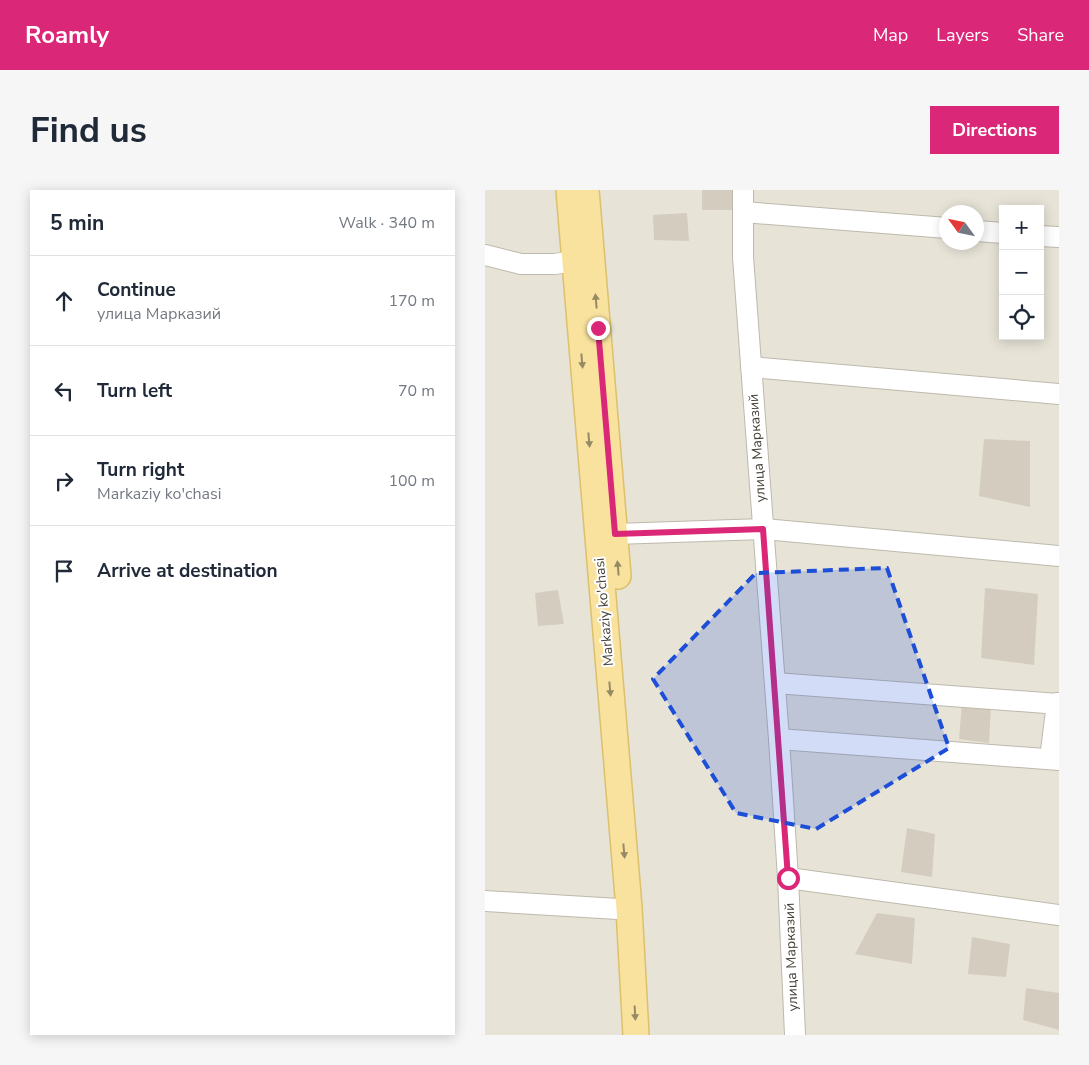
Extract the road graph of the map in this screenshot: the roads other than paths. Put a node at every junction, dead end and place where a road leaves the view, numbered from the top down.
1 (569, 190) edge
2 (586, 190) edge
3 (743, 190) edge
4 (743, 212) junction
5 (939, 227) edge
6 (984, 232) edge
7 (999, 233) edge
8 (1044, 236) edge
9 (1059, 237) edge
10 (485, 255) edge
11 (574, 261) junction
12 (589, 328) junction
13 (751, 367) junction
14 (594, 391) junction
15 (1059, 394) edge
16 (763, 529) junction
17 (615, 534) junction
18 (1059, 556) edge
19 (775, 683) junction
20 (1058, 704) edge
21 (779, 739) junction
22 (1054, 760) edge
23 (788, 878) junction
24 (485, 901) edge
25 (629, 908) junction
26 (1059, 915) edge
27 (636, 1035) edge
28 (653, 1035) edge
29 (797, 1035) edge

1 - 11 main road, Markaziy ko'chasi
12 -> 2 main road, Markaziy ko'chasi
3 - 4 street, улица Марказий
4 - 5 street
4 - 13 street, улица Марказий
6 - 7 street
8 - 9 street
10 - 11 street
11 - 12 main road, Markaziy ko'chasi
12 - 14 main road, Markaziy ko'chasi
13 - 15 street
13 - 16 street, улица Марказий
14 - 17 main road, Markaziy ko'chasi
14 -> 25 main road, Markaziy ko'chasi
16 - 17 street
16 - 18 street
16 - 19 street, улица Марказий
28 -> 17 main road, Markaziy ko'chasi
19 - 20 street
19 - 21 street, улица Марказий
20 - 22 street
21 - 22 street
21 - 23 street, улица Марказий
23 - 26 street
23 - 29 street, улица Марказий
24 - 25 street
25 -> 27 main road, Markaziy ko'chasi

